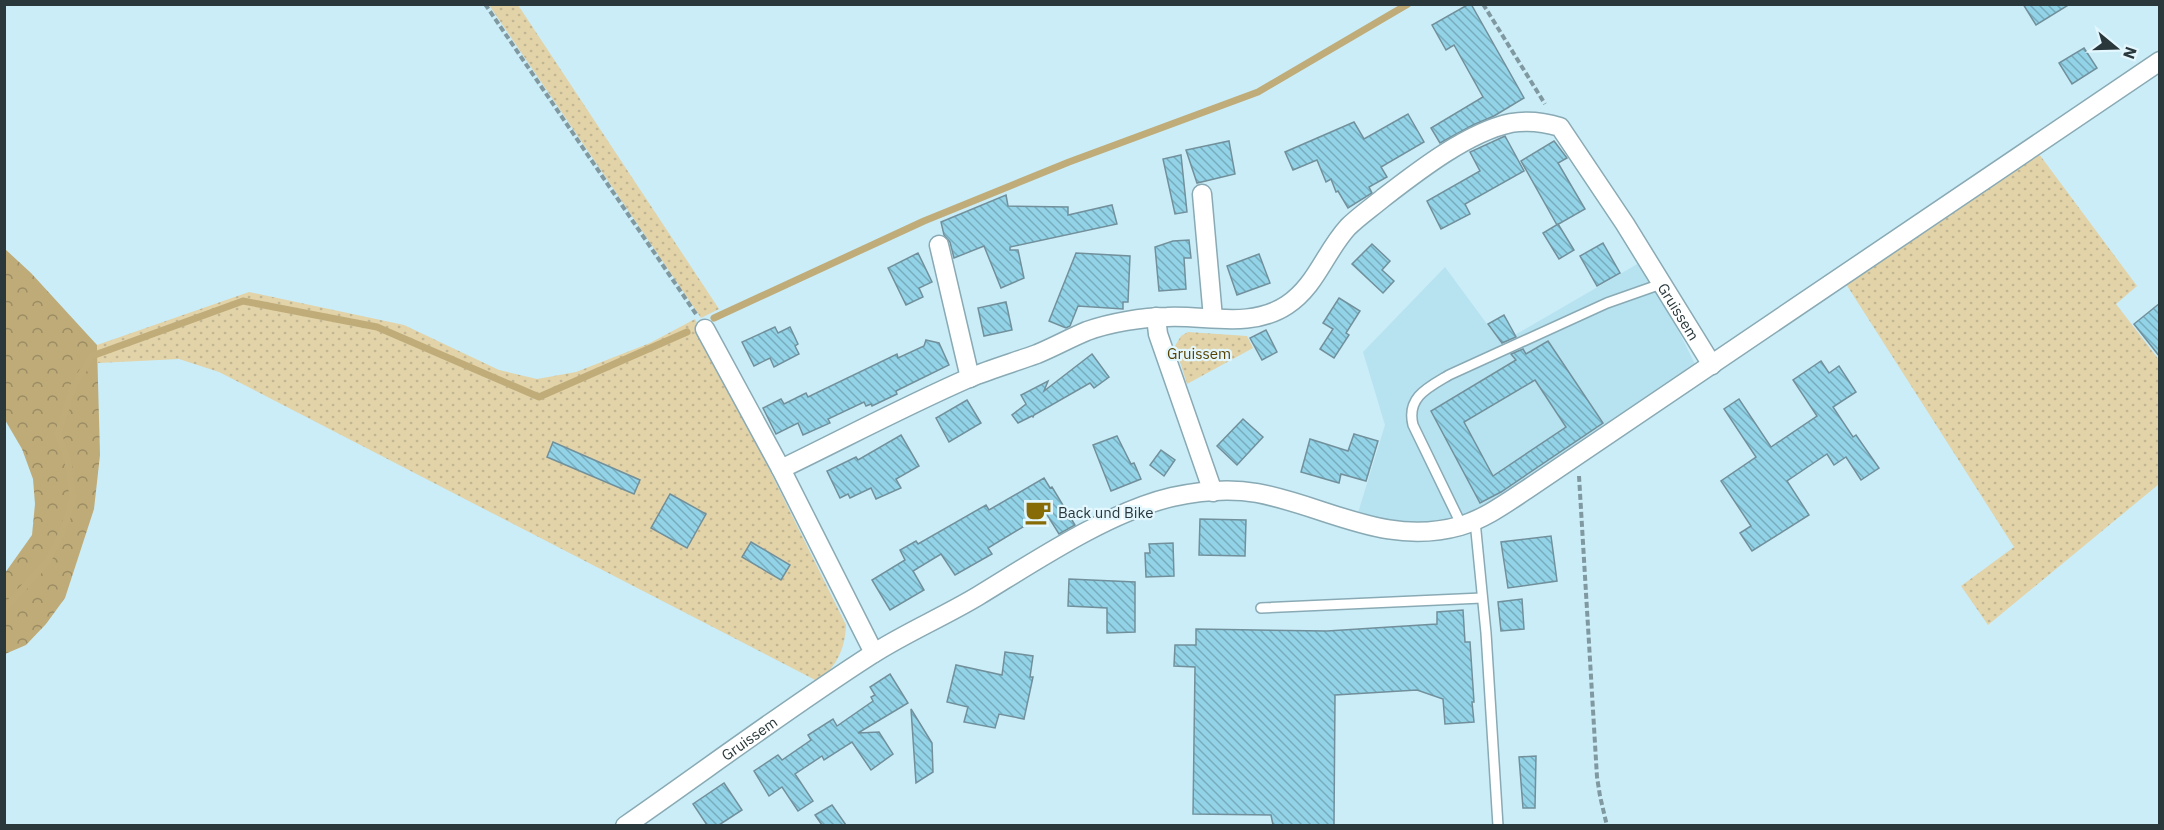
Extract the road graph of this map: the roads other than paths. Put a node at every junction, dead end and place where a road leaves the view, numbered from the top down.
1 (2160, 61) edge
2 (1202, 194) dead end
3 (939, 245) dead end
4 (1661, 284) junction
5 (1155, 317) junction
6 (1213, 318) junction
7 (705, 329) road end
8 (1712, 365) junction
9 (970, 378) junction
10 (781, 469) junction
11 (1213, 492) junction
12 (1469, 523) junction
13 (1482, 598) junction
14 (1261, 608) dead end
15 (874, 653) junction
16 (625, 825) edge
17 (1498, 825) edge

1 - 8 street, Gruissem
2 - 6 street
3 - 9 street
4 - 6 street, Gruissem
4 - 8 street, Gruissem
4 - 12 lane
5 - 6 street
5 - 9 street
5 - 11 street
7 - 10 street
8 - 12 street, Gruissem
9 - 10 street
10 - 15 street
11 - 12 street, Gruissem
11 - 15 street, Gruissem
12 - 13 lane
13 - 14 lane
13 - 17 lane
15 - 16 street, Gruissem

